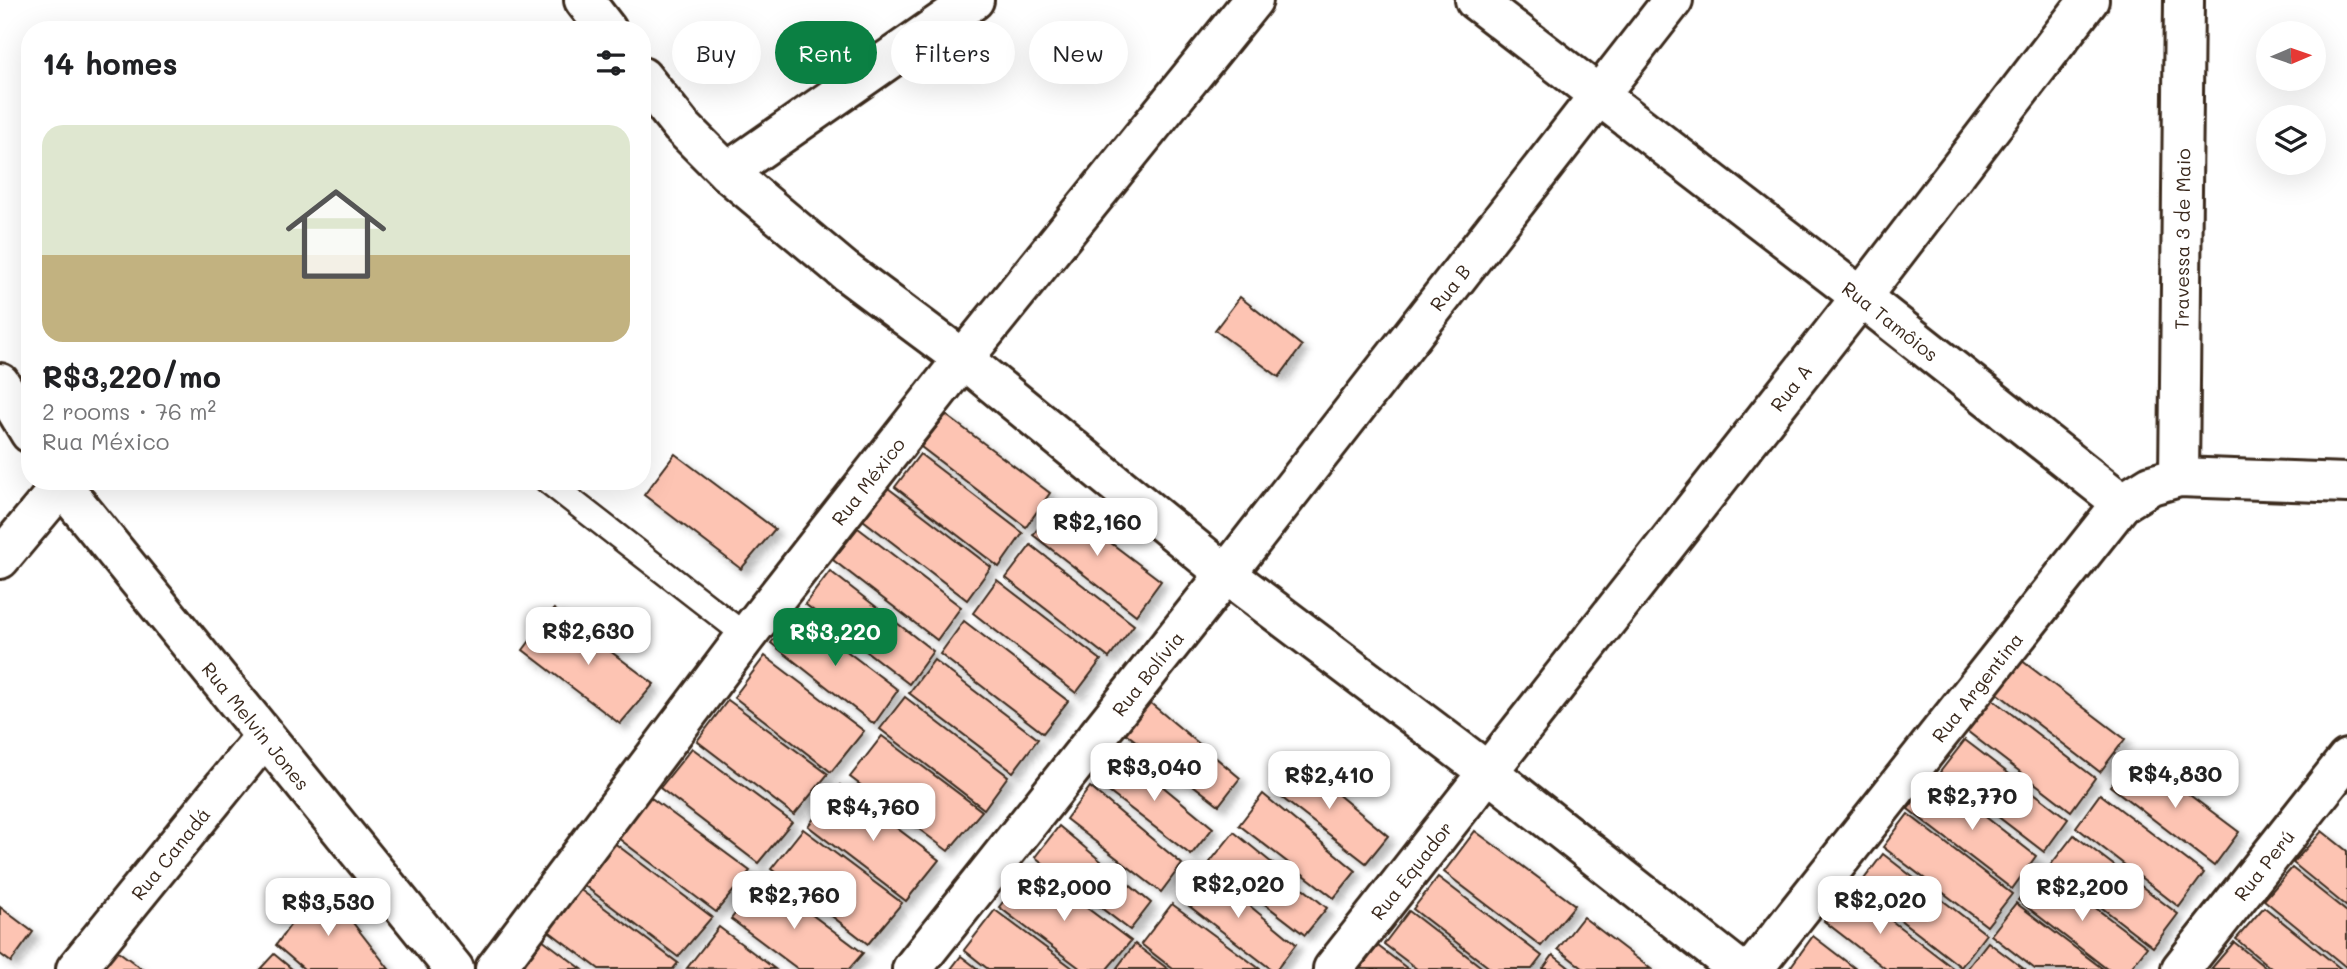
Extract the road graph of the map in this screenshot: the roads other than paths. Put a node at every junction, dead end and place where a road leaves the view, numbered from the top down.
1 (584, 0) edge
2 (974, 0) edge
3 (1253, 0) edge
4 (1475, 0) edge
5 (1673, 0) edge
6 (2090, 0) edge
7 (2184, 0) edge
8 (600, 21) edge
9 (651, 88) edge
10 (1598, 95) junction
11 (727, 172) junction
12 (1861, 297) junction
13 (963, 359) junction
14 (0, 383) edge
15 (21, 418) edge
16 (2179, 477) junction
17 (2347, 483) edge
18 (55, 490) edge
19 (65, 490) edge
20 (559, 490) edge
21 (2122, 503) junction
22 (0, 559) edge
23 (1226, 574) junction
24 (746, 636) junction
25 (264, 737) junction
26 (2347, 759) edge
27 (1488, 772) junction
28 (76, 969) edge
29 (454, 969) edge
30 (495, 969) edge
31 (912, 969) edge
32 (1333, 969) edge
33 (1738, 969) edge
34 (1753, 969) edge
35 (2181, 969) edge

1 - 8 street
2 - 11 street
3 - 13 street, Rua México
4 - 10 street, Rua Tamôios
5 - 10 street, Rua B
6 - 12 street, Rua A
7 - 16 street, Travessa 3 de Maio
9 - 11 street
10 - 12 street, Rua Tamôios
10 - 23 street, Rua B
11 - 13 street
12 - 21 street, Rua Tamôios
12 - 27 street, Rua A
13 - 23 street
13 - 24 street, Rua México
14 - 15 street
16 - 17 street
16 - 21 street
18 - 22 street
19 - 25 street, Rua Melvin Jones
20 - 24 lane
21 - 34 street, Rua Argentina
23 - 27 street
23 - 31 street, Rua Bolívia
24 - 30 street, Rua México
25 - 28 street, Rua Canadá
25 - 29 street, Rua Melvin Jones
26 - 35 street, Rua Perú
27 - 32 street, Rua Equador
27 - 33 street

